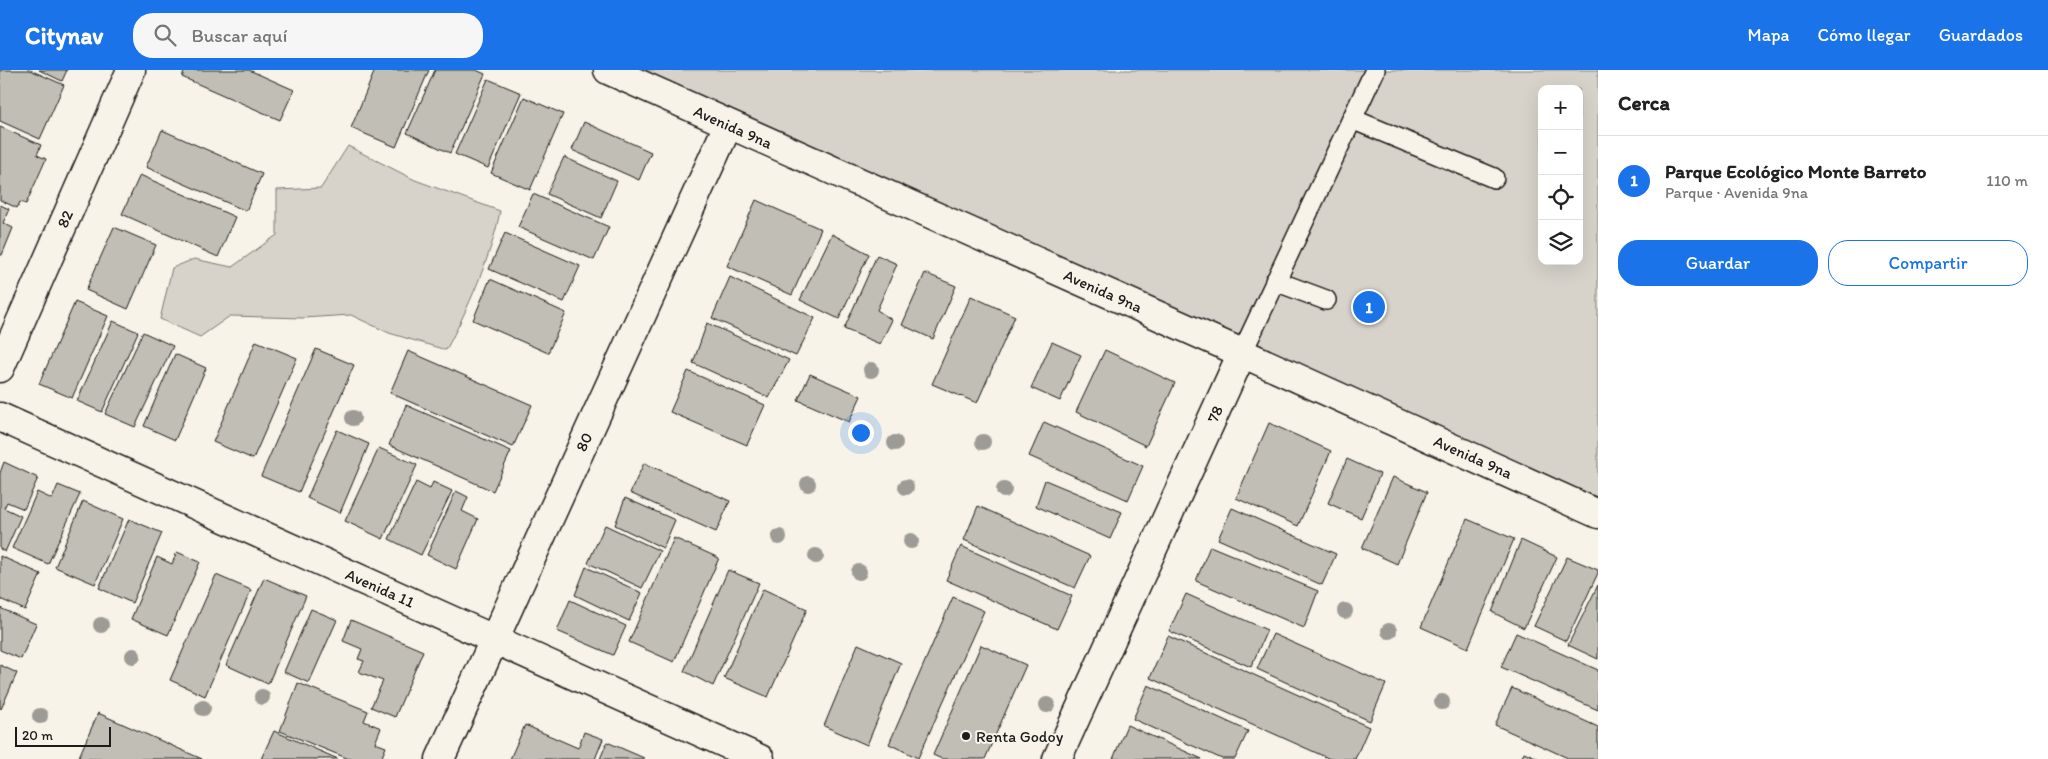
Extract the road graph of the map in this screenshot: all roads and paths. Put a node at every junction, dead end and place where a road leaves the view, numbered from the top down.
1 (130, 70) edge
2 (608, 70) edge
3 (1375, 70) edge
4 (1352, 119) junction
5 (728, 125) junction
6 (1494, 178) dead end
7 (1275, 281) junction
8 (1326, 300) dead end
9 (1242, 353) junction
10 (0, 368) edge
11 (0, 417) edge
12 (1598, 514) edge
13 (493, 640) junction
14 (440, 759) edge
15 (760, 759) edge
16 (1056, 759) edge

1 - 10 street, 82
2 - 5 street, Avenida 9na
3 - 4 lane, 78
4 - 6 lane
4 - 7 lane, 78
5 - 9 street, Avenida 9na
5 - 13 street, 80
7 - 8 lane
7 - 9 lane, 78
9 - 12 street, Avenida 9na
9 - 16 street, 78
11 - 13 street, Avenida 11
13 - 14 street, 80
13 - 15 street, Avenida 11

